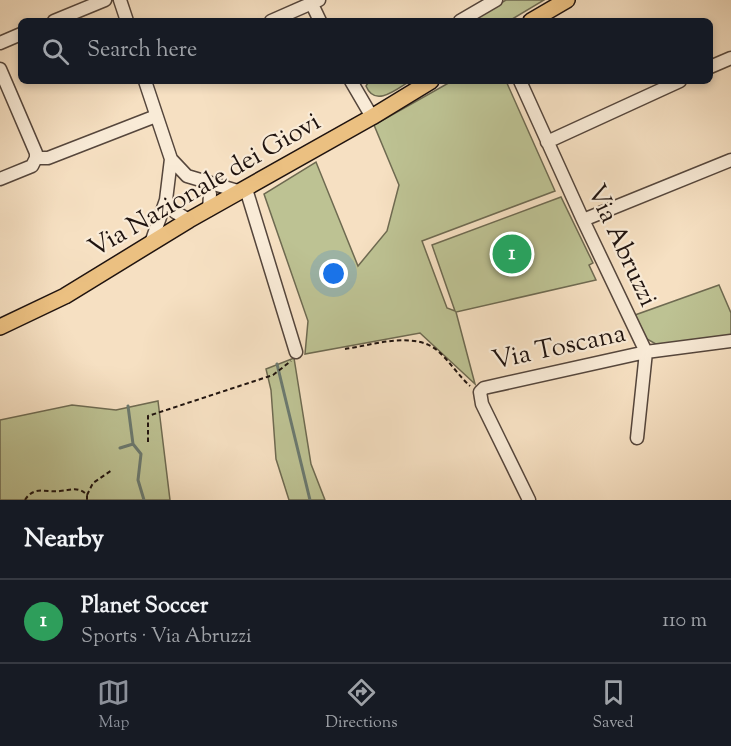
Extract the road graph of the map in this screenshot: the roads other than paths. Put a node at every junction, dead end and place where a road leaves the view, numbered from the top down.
1 (105, 0) edge
2 (120, 0) edge
3 (496, 0) edge
4 (567, 0) edge
5 (314, 1) edge
6 (61, 18) edge
7 (126, 18) edge
8 (277, 18) edge
9 (319, 18) edge
10 (465, 18) edge
11 (536, 18) edge
12 (18, 35) edge
13 (0, 43) edge
14 (731, 58) edge
15 (713, 66) edge
16 (0, 69) edge
17 (146, 84) edge
18 (354, 84) edge
19 (426, 84) edge
20 (521, 84) edge
21 (674, 84) edge
22 (156, 116) junction
23 (372, 117) junction
24 (548, 142) junction
25 (36, 158) junction
26 (171, 159) junction
27 (731, 160) edge
28 (0, 179) edge
29 (205, 182) junction
30 (243, 191) junction
31 (166, 200) junction
32 (209, 210) junction
33 (189, 220) junction
34 (583, 220) junction
35 (151, 243) junction
36 (0, 327) edge
37 (731, 341) edge
38 (296, 352) road end
39 (646, 352) junction
40 (637, 438) dead end
41 (529, 500) edge

1 - 6 street
2 - 7 street
3 - 10 street
4 - 11 main road
5 - 8 street
5 - 9 street
12 - 13 street
14 - 15 street
16 - 25 street
17 - 22 street
18 - 23 street
19 - 23 main road, Via Nazionale dei Giovi
20 - 24 street, Via Abruzzi
21 - 24 street
22 - 25 street
22 - 26 street
23 - 30 main road, Via Nazionale dei Giovi
24 - 34 street, Via Abruzzi
25 - 28 street
26 - 29 street
26 - 31 street
27 - 34 street
29 - 30 street
29 - 32 street
30 - 32 main road, Via Nazionale dei Giovi
30 - 38 street
31 - 33 street
31 - 35 street
32 - 33 main road, Via Nazionale dei Giovi
33 - 35 main road, Via Nazionale dei Giovi
34 - 39 street, Via Abruzzi
35 - 36 main road, Via Nazionale dei Giovi
37 - 39 street, Via Toscana
39 - 40 street
39 - 41 street, Via Toscana

